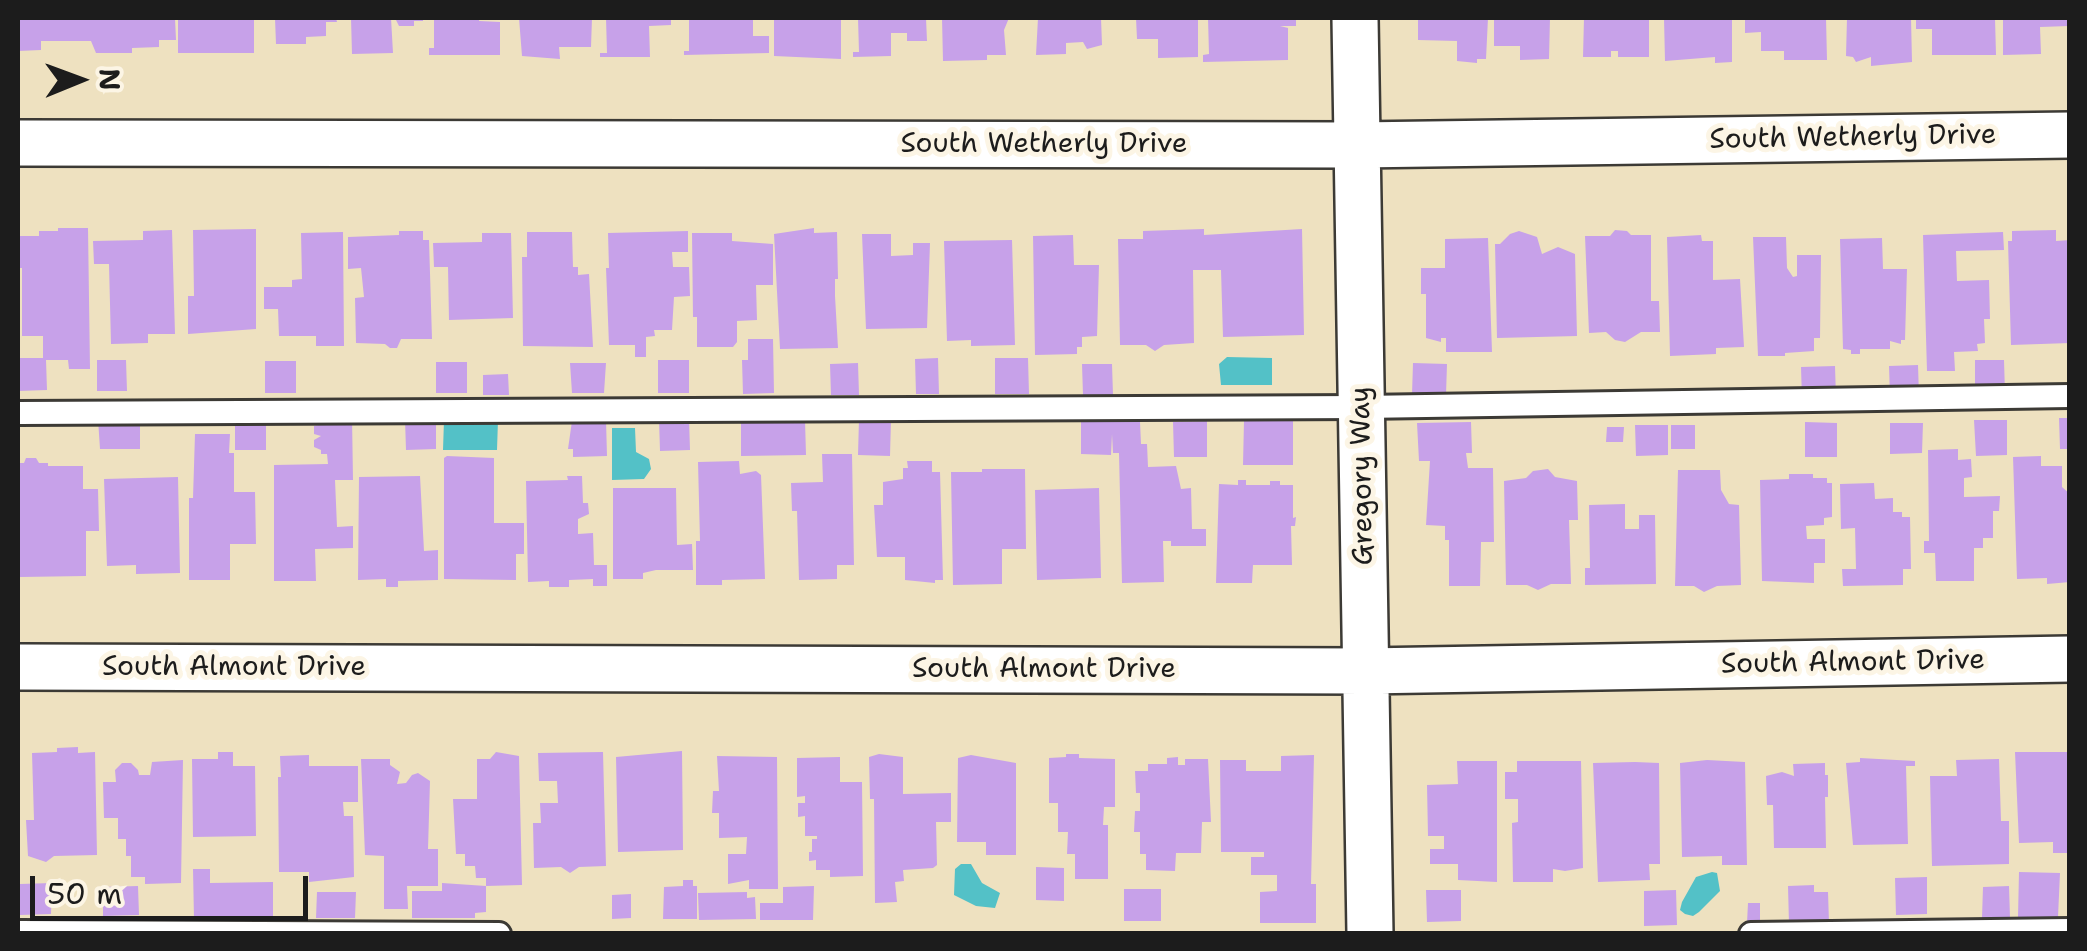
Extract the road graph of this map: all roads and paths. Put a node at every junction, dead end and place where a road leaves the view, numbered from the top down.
1 (1356, 18) edge
2 (2070, 135) edge
3 (18, 144) edge
4 (1358, 145) junction
5 (2070, 396) edge
6 (1362, 408) junction
7 (18, 413) edge
8 (2070, 659) edge
9 (18, 667) edge
10 (1366, 671) junction
11 (2070, 930) edge
12 (18, 932) edge
13 (499, 934) edge
14 (1370, 934) edge
15 (1751, 934) edge

1 - 4 street, Gregory Way
2 - 4 street, South Wetherly Drive
3 - 4 street, South Wetherly Drive
4 - 6 street, Gregory Way
5 - 6 lane
6 - 7 lane
6 - 10 street, Gregory Way
8 - 10 street, South Almont Drive
9 - 10 street, South Almont Drive
10 - 14 street, Gregory Way
11 - 15 lane
12 - 13 lane

